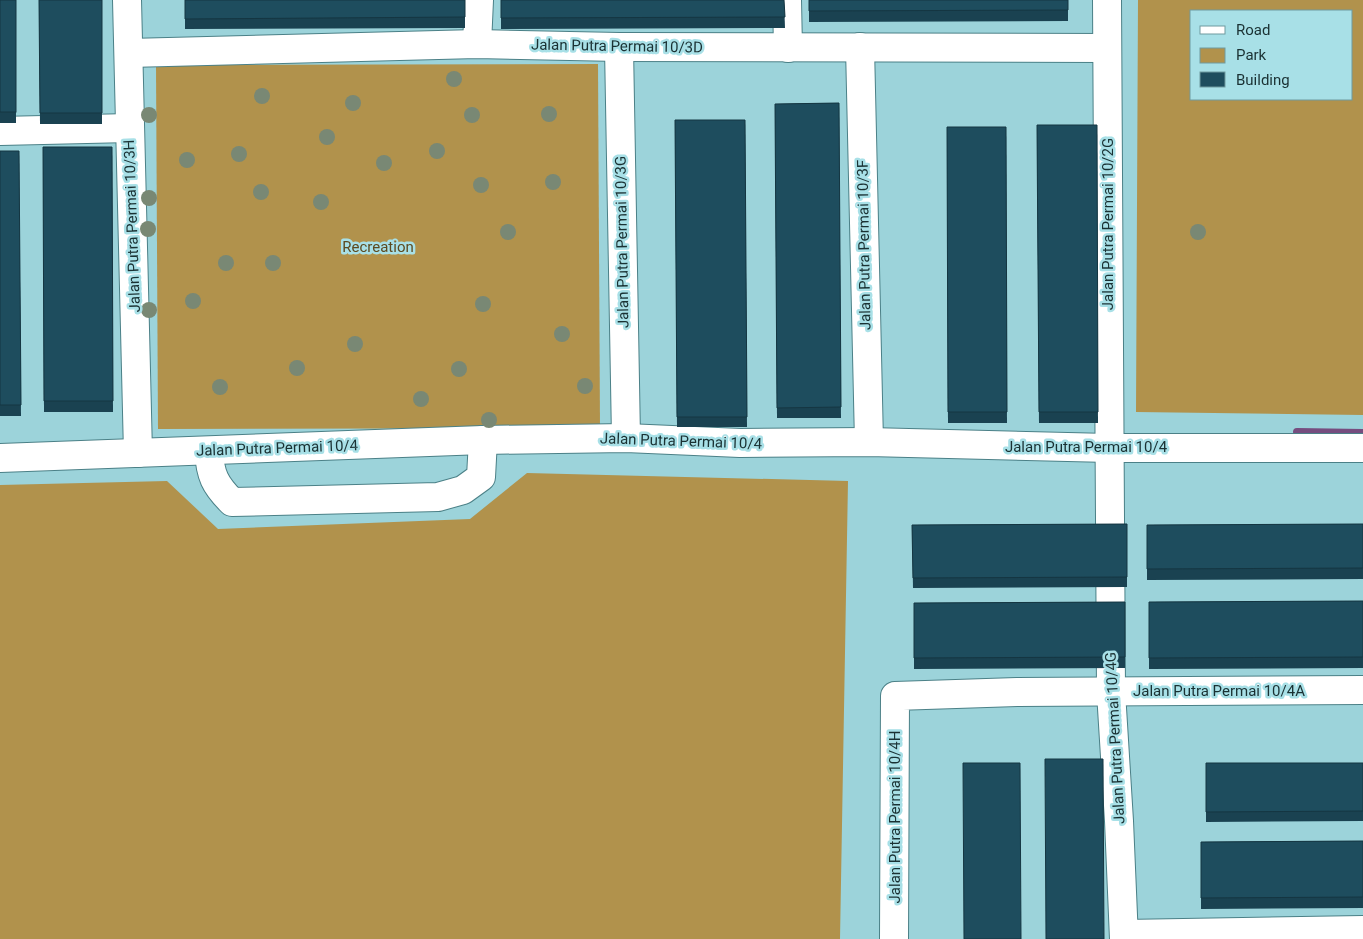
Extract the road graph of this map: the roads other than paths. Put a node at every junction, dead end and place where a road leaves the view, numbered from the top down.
1 (127, 0) edge
2 (479, 0) edge
3 (787, 0) edge
4 (1107, 0) edge
5 (477, 44) junction
6 (619, 47) junction
7 (788, 48) junction
8 (860, 48) junction
9 (1106, 48) junction
10 (129, 54) junction
11 (130, 128) junction
12 (0, 130) edge
13 (626, 438) junction
14 (482, 440) junction
15 (869, 442) junction
16 (1109, 448) junction
17 (1363, 448) edge
18 (209, 451) junction
19 (138, 453) junction
20 (0, 458) edge
21 (1363, 690) edge
22 (1111, 692) junction
23 (895, 696) joint
24 (1359, 933) edge
25 (1124, 936) edge
26 (894, 939) edge

1 - 10 street, Jalan Putra Permai 10/3H
2 - 5 street
3 - 7 street
4 - 9 street, Jalan Putra Permai 10/2G
5 - 6 street, Jalan Putra Permai 10/3D
5 - 10 street, Jalan Putra Permai 10/3D
6 - 7 street, Jalan Putra Permai 10/3D
6 - 13 street, Jalan Putra Permai 10/3G
7 - 8 street, Jalan Putra Permai 10/3D
8 - 9 street, Jalan Putra Permai 10/3D
8 - 15 street, Jalan Putra Permai 10/3F
9 - 16 street, Jalan Putra Permai 10/2G
10 - 11 street, Jalan Putra Permai 10/3H
11 - 12 street
11 - 19 street, Jalan Putra Permai 10/3H
13 - 14 street, Jalan Putra Permai 10/4
13 - 15 street, Jalan Putra Permai 10/4
14 - 18 street, Jalan Putra Permai 10/4
14 - 18 street
15 - 16 street, Jalan Putra Permai 10/4
16 - 17 street, Jalan Putra Permai 10/4
16 - 22 street, Jalan Putra Permai 10/4G
18 - 19 street, Jalan Putra Permai 10/4
19 - 20 street, Jalan Putra Permai 10/4
21 - 22 street, Jalan Putra Permai 10/4A
22 - 23 street, Jalan Putra Permai 10/4A
22 - 25 street, Jalan Putra Permai 10/4G
23 - 26 street, Jalan Putra Permai 10/4H
24 - 25 street

